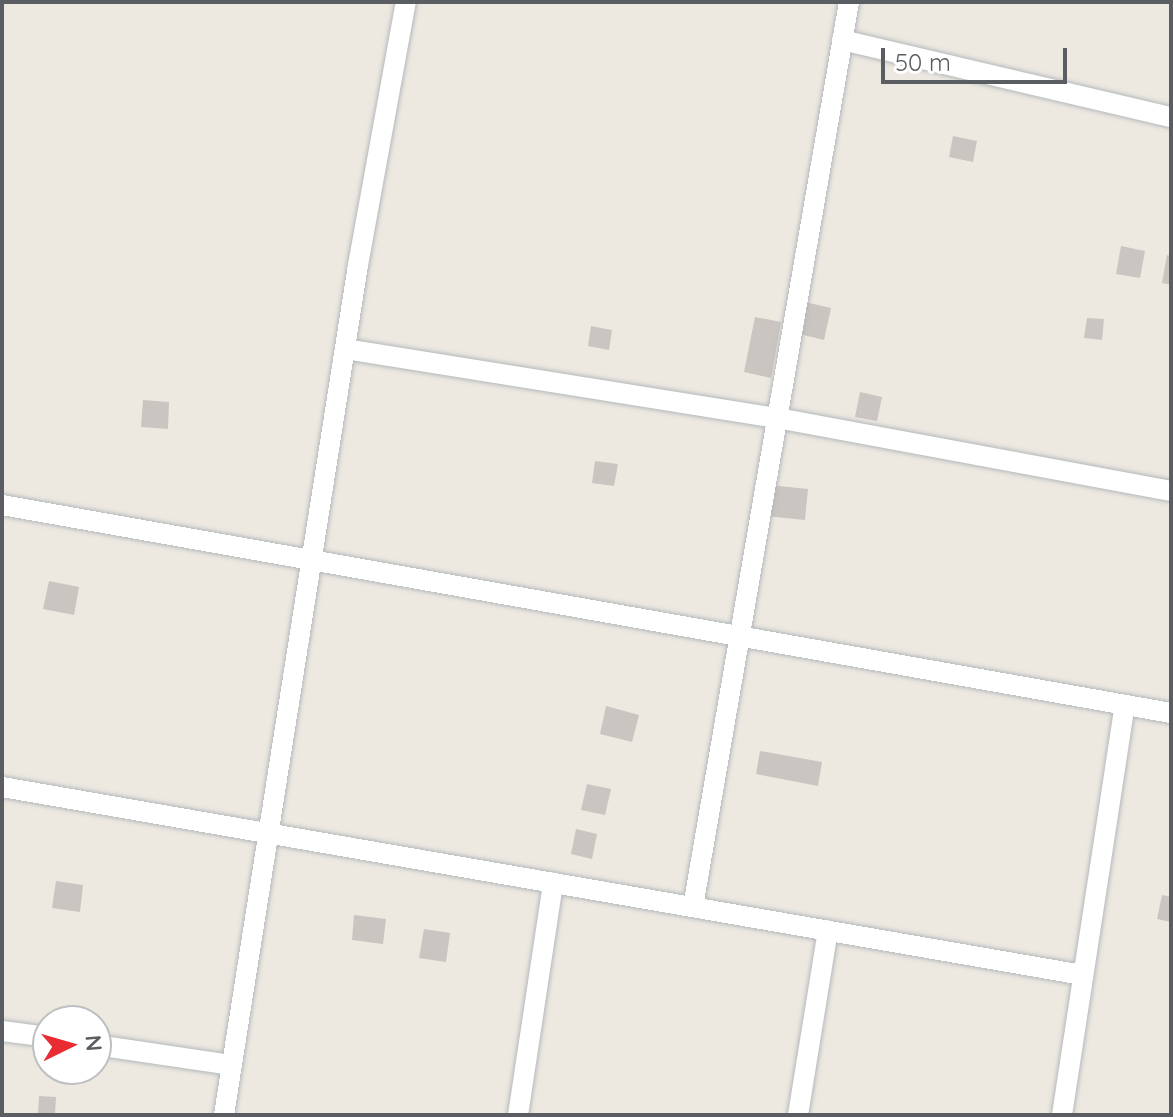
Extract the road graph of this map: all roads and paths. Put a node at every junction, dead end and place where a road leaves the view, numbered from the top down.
1 (406, 2) edge
2 (849, 2) edge
3 (842, 40) junction
4 (1171, 117) edge
5 (345, 349) junction
6 (777, 418) junction
7 (1171, 491) edge
8 (2, 505) edge
9 (311, 560) junction
10 (739, 636) junction
11 (1125, 705) junction
12 (1171, 713) edge
13 (2, 787) edge
14 (268, 833) junction
15 (553, 883) junction
16 (693, 907) junction
17 (828, 930) junction
18 (1083, 975) junction
19 (2, 1031) edge
20 (32, 1035) edge
21 (112, 1047) edge
22 (231, 1065) junction
23 (224, 1115) edge
24 (518, 1115) edge
25 (798, 1115) edge
26 (1062, 1115) edge

1 - 5 street
2 - 3 street
3 - 4 street
3 - 6 street
5 - 6 street
5 - 9 street
6 - 7 street
6 - 10 street
8 - 9 street
9 - 10 street
9 - 14 street
10 - 11 street
10 - 16 street
11 - 12 street
11 - 18 street
13 - 14 street
14 - 15 street
14 - 22 street
15 - 16 street
15 - 24 street
16 - 17 street
17 - 18 street
17 - 25 street
18 - 26 street
19 - 20 street
21 - 22 street
22 - 23 street

